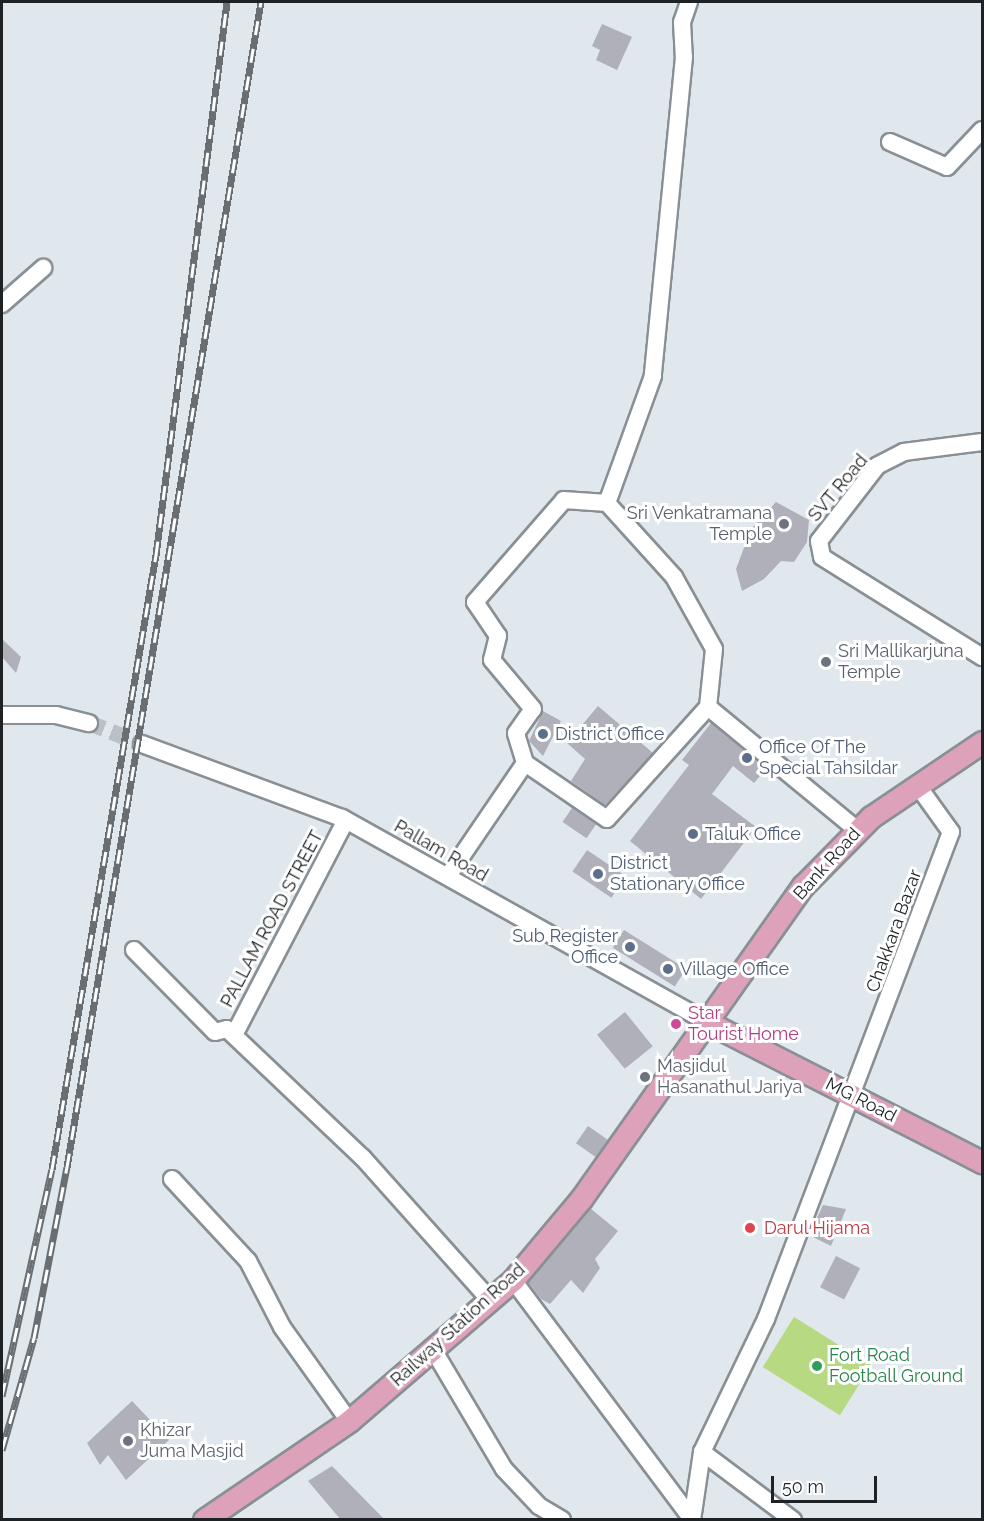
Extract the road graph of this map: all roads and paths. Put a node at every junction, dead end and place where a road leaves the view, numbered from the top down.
1 (689, 2) edge
2 (982, 130) edge
3 (890, 142) dead end
4 (43, 268) dead end
5 (2, 304) edge
6 (982, 442) edge
7 (608, 503) junction
8 (982, 657) edge
9 (708, 707) junction
10 (2, 715) edge
11 (89, 723) tunnel mouth
12 (982, 742) edge
13 (142, 744) tunnel mouth
14 (525, 763) junction
15 (918, 786) junction
16 (346, 820) junction
17 (856, 830) junction
18 (448, 876) junction
19 (134, 950) dead end
20 (707, 1022) junction
21 (234, 1035) junction
22 (854, 1097) junction
23 (982, 1162) edge
24 (172, 1179) dead end
25 (513, 1280) junction
26 (488, 1298) junction
27 (434, 1351) junction
28 (349, 1421) junction
29 (702, 1452) junction
30 (692, 1519) edge
31 (204, 1520) edge
32 (562, 1520) edge
33 (793, 1520) edge

1 - 7 street
2 - 3 street
4 - 5 street
6 - 8 street, SVT Road
7 - 9 street
7 - 14 street
9 - 14 street
9 - 17 street
10 - 11 street
12 - 15 main road, Bank Road
13 - 16 street, Pallam Road
14 - 18 street
15 - 17 main road, Bank Road
15 - 22 street, Chakkara Bazar
16 - 18 street, Pallam Road
16 - 21 street, PALLAM ROAD STREET
17 - 20 main road, Bank Road
18 - 20 street, Pallam Road
19 - 21 street
20 - 22 main road, MG Road
20 - 25 main road, Railway Station Road
21 - 26 street
22 - 23 main road, MG Road
22 - 29 street
24 - 28 street
25 - 26 main road, Railway Station Road
25 - 30 street
26 - 27 main road, Railway Station Road
27 - 28 main road, Railway Station Road
27 - 32 street
28 - 31 main road, Railway Station Road
29 - 30 street
29 - 33 street

